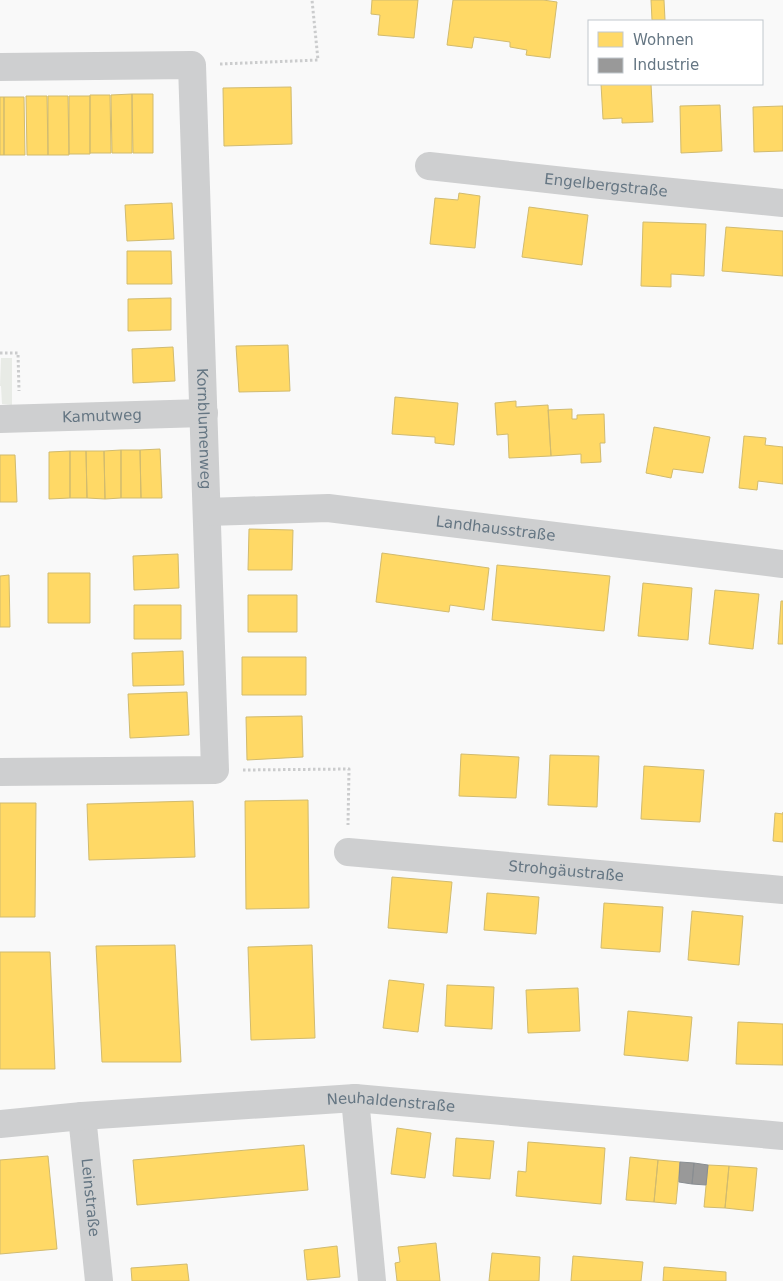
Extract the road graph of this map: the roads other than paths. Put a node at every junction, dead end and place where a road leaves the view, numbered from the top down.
1 (0, 67) edge
2 (429, 166) dead end
3 (783, 203) edge
4 (204, 413) junction
5 (10, 419) edge
6 (207, 512) junction
7 (783, 564) edge
8 (0, 772) edge
9 (348, 852) road end
10 (783, 890) edge
11 (355, 1098) junction
12 (82, 1116) junction
13 (0, 1124) edge
14 (783, 1136) edge
15 (99, 1281) edge
16 (372, 1281) edge

1 - 4 street, Kornblumenweg
2 - 3 street, Engelbergstraße
4 - 5 street, Kamutweg
4 - 6 street, Kornblumenweg
6 - 7 street, Landhausstraße
6 - 8 street, Kornblumenweg
9 - 10 street, Strohgäustraße
11 - 12 street, Neuhaldenstraße
11 - 14 street, Neuhaldenstraße
11 - 16 street
12 - 13 street, Neuhaldenstraße
12 - 15 street, Leinstraße

